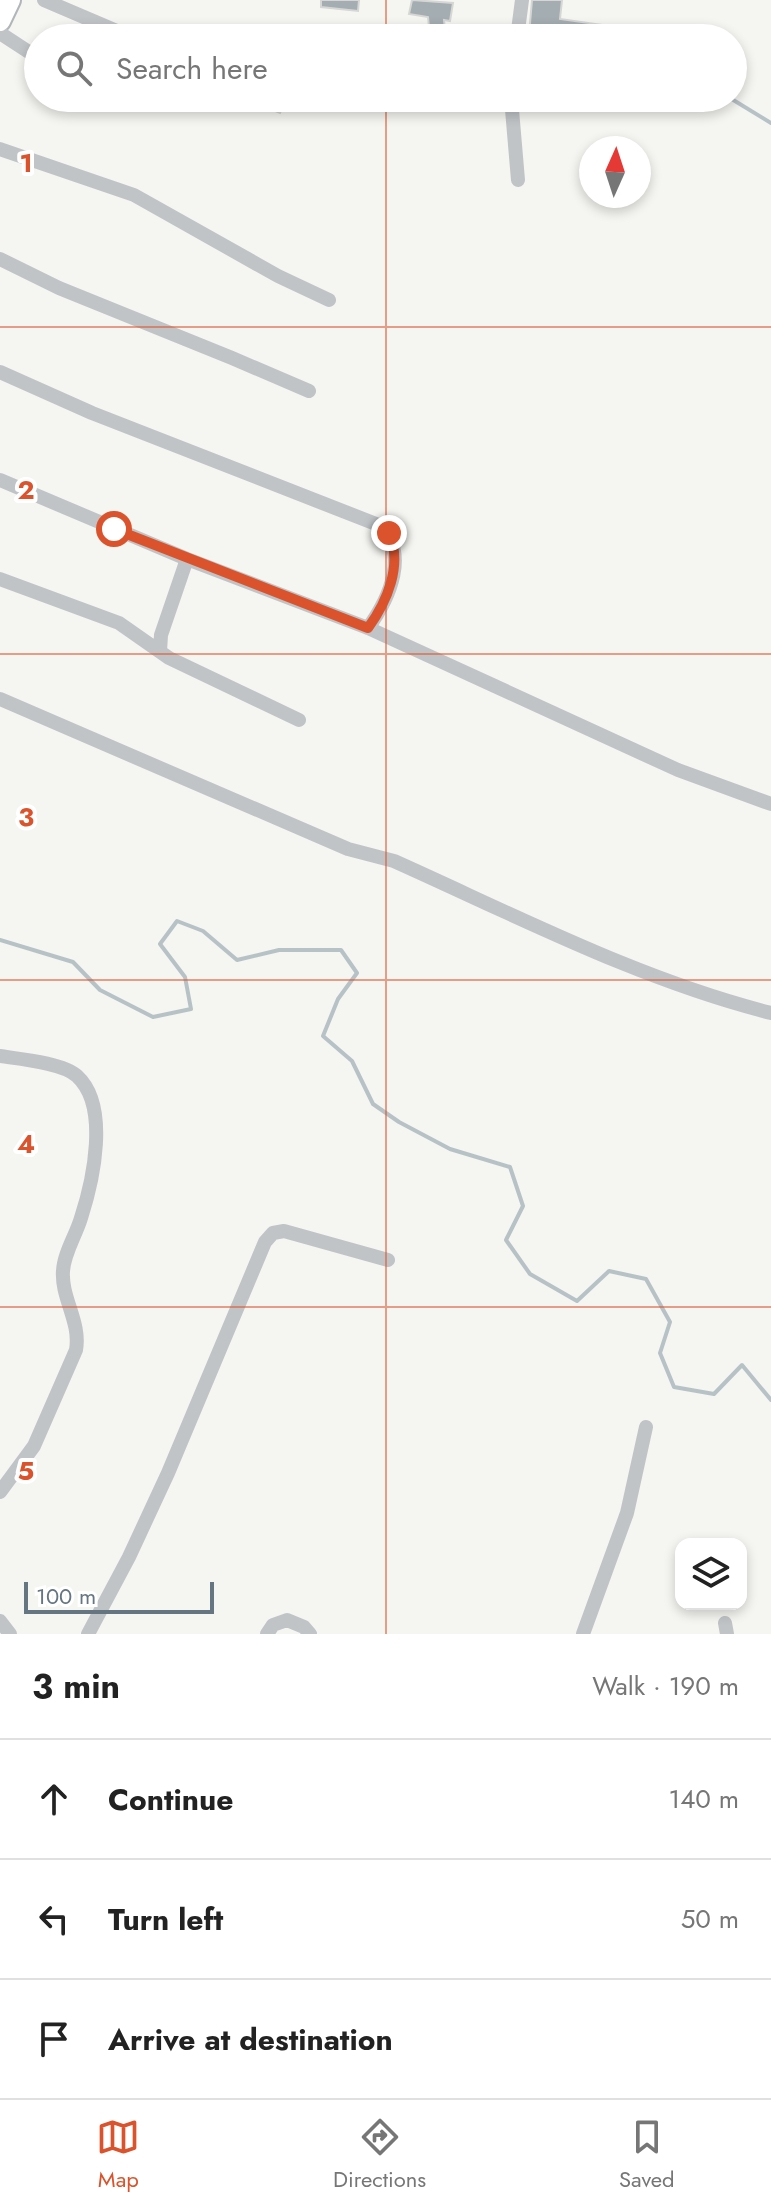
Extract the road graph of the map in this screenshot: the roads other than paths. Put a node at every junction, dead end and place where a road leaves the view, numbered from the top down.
1 (10, 0) edge
2 (44, 0) edge
3 (522, 0) edge
4 (0, 21) edge
5 (100, 24) edge
6 (519, 24) edge
7 (0, 33) edge
8 (24, 49) edge
9 (512, 112) edge
10 (0, 149) edge
11 (518, 180) dead end
12 (0, 259) edge
13 (329, 300) dead end
14 (0, 372) edge
15 (309, 391) dead end
16 (0, 480) edge
17 (187, 559) junction
18 (0, 579) edge
19 (368, 628) junction
20 (161, 635) junction
21 (146, 642) junction
22 (160, 651) junction
23 (0, 699) edge
24 (299, 720) dead end
25 (771, 804) edge
26 (771, 1013) edge
27 (0, 1056) edge
28 (388, 1260) dead end
29 (646, 1427) dead end
30 (0, 1492) edge
31 (0, 1621) edge
32 (10, 1634) edge
33 (88, 1634) edge
34 (267, 1634) edge
35 (310, 1634) edge
36 (583, 1634) edge

1 - 4 street
2 - 5 street
3 - 6 street
7 - 8 street
9 - 11 street
10 - 13 street
12 - 15 street
14 - 19 street
16 - 17 street
17 - 19 street
17 - 20 street
18 - 21 street
19 - 25 street
20 - 21 street
20 - 22 street
21 - 22 street
22 - 24 street
23 - 26 street
27 - 30 street
28 - 33 street
29 - 36 street
31 - 32 street
34 - 35 street

